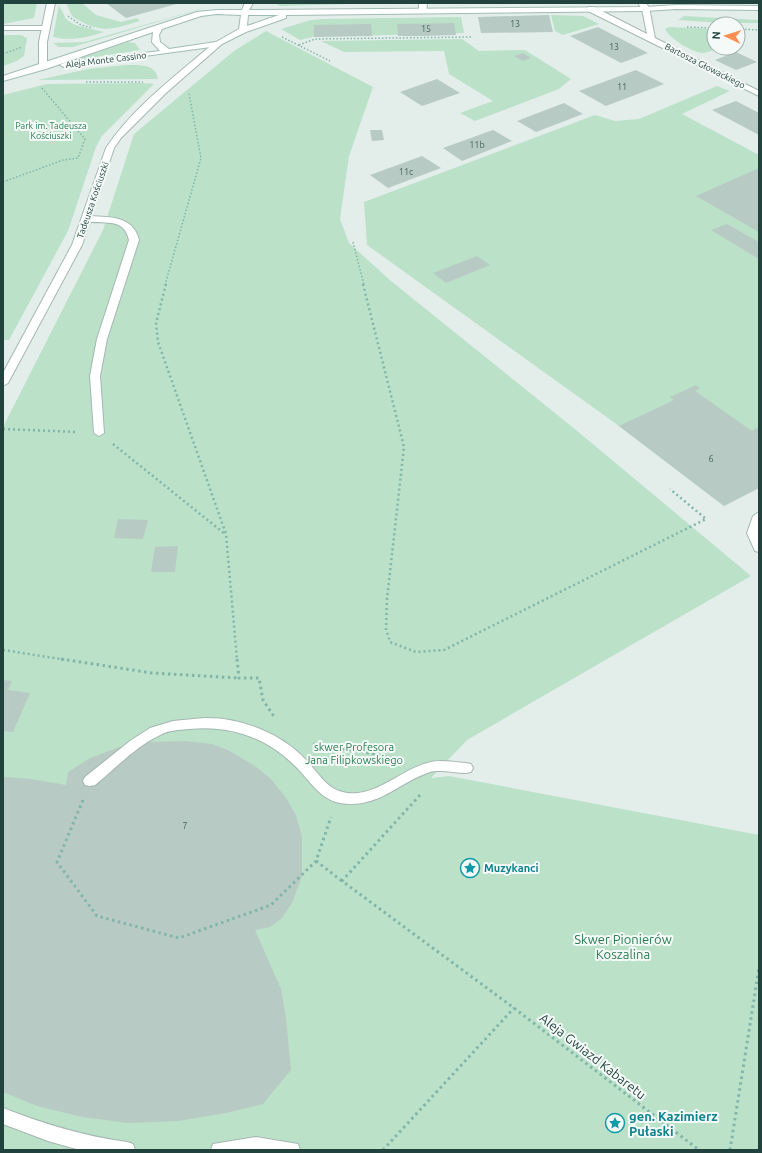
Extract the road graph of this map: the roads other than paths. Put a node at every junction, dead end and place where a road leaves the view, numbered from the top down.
1 (51, 3) edge
2 (235, 3) edge
3 (249, 3) edge
4 (644, 6) edge
5 (423, 7) edge
6 (759, 8) edge
7 (591, 9) junction
8 (217, 12) junction
9 (245, 12) junction
10 (290, 13) junction
11 (759, 16) edge
12 (159, 27) junction
13 (3, 28) edge
14 (46, 28) junction
15 (243, 30) junction
16 (651, 38) junction
17 (218, 44) junction
18 (169, 52) junction
19 (43, 67) junction
20 (3, 79) edge
21 (759, 94) edge
22 (88, 218) junction
23 (3, 384) edge
24 (99, 433) road end
25 (759, 516) edge
26 (759, 548) edge
27 (466, 768) dead end
28 (90, 781) road end
29 (3, 1116) edge
30 (127, 1150) edge
31 (219, 1150) edge
32 (292, 1150) edge

1 - 14 street
2 - 8 street
3 - 9 street
4 - 6 street
4 - 7 street
4 - 11 street
4 - 16 street, Bartosza Głowackiego
5 - 7 street
5 - 10 street
7 - 16 street, Bartosza Głowackiego
8 - 9 street
8 - 12 street, Aleja Monte Cassino
9 - 10 street
9 - 15 street
10 - 15 street
12 - 18 street
12 - 19 street, Aleja Monte Cassino
13 - 14 street
14 - 19 street
15 - 17 street
16 - 21 street, Bartosza Głowackiego
17 - 18 street, Aleja Monte Cassino
17 - 22 street, Tadeusza Kościuszki
18 - 19 street, Aleja Monte Cassino
19 - 20 street, Aleja Monte Cassino
22 - 23 street, Tadeusza Kościuszki
22 - 24 street
25 - 26 street
27 - 28 street
29 - 30 street
31 - 32 street

